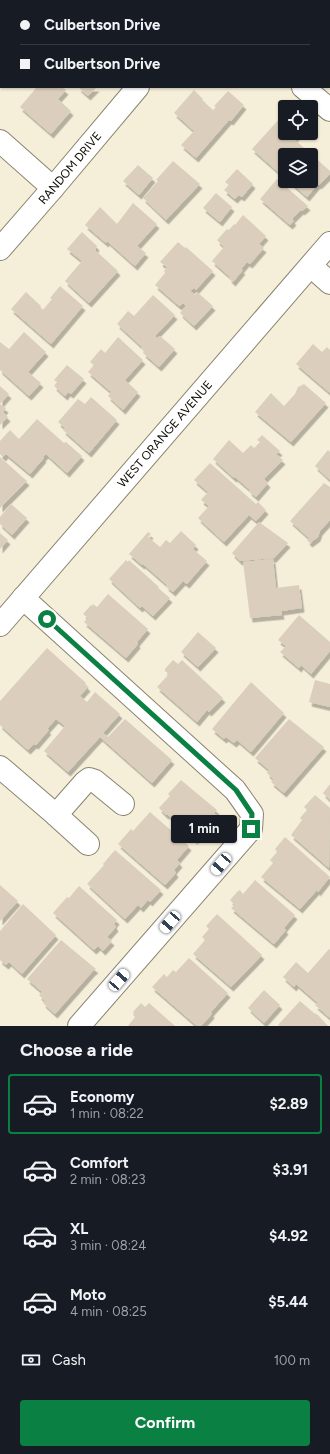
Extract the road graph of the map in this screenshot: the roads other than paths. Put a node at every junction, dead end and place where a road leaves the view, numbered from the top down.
1 (137, 88) edge
2 (304, 88) edge
3 (330, 110) edge
4 (0, 141) edge
5 (53, 188) junction
6 (330, 243) edge
7 (0, 249) edge
8 (310, 266) junction
9 (330, 283) edge
10 (23, 598) junction
11 (0, 625) edge
12 (0, 767) edge
13 (123, 804) dead end
14 (56, 816) junction
15 (88, 844) dead end
16 (79, 1026) edge

1 - 5 street, RANDOM DRIVE
2 - 3 street
4 - 5 street
5 - 7 street, RANDOM DRIVE
6 - 8 street, WEST ORANGE AVENUE
8 - 9 street
8 - 10 street, WEST ORANGE AVENUE
10 - 11 street, WEST ORANGE AVENUE
10 - 16 street
12 - 14 street
13 - 14 street
14 - 15 street

